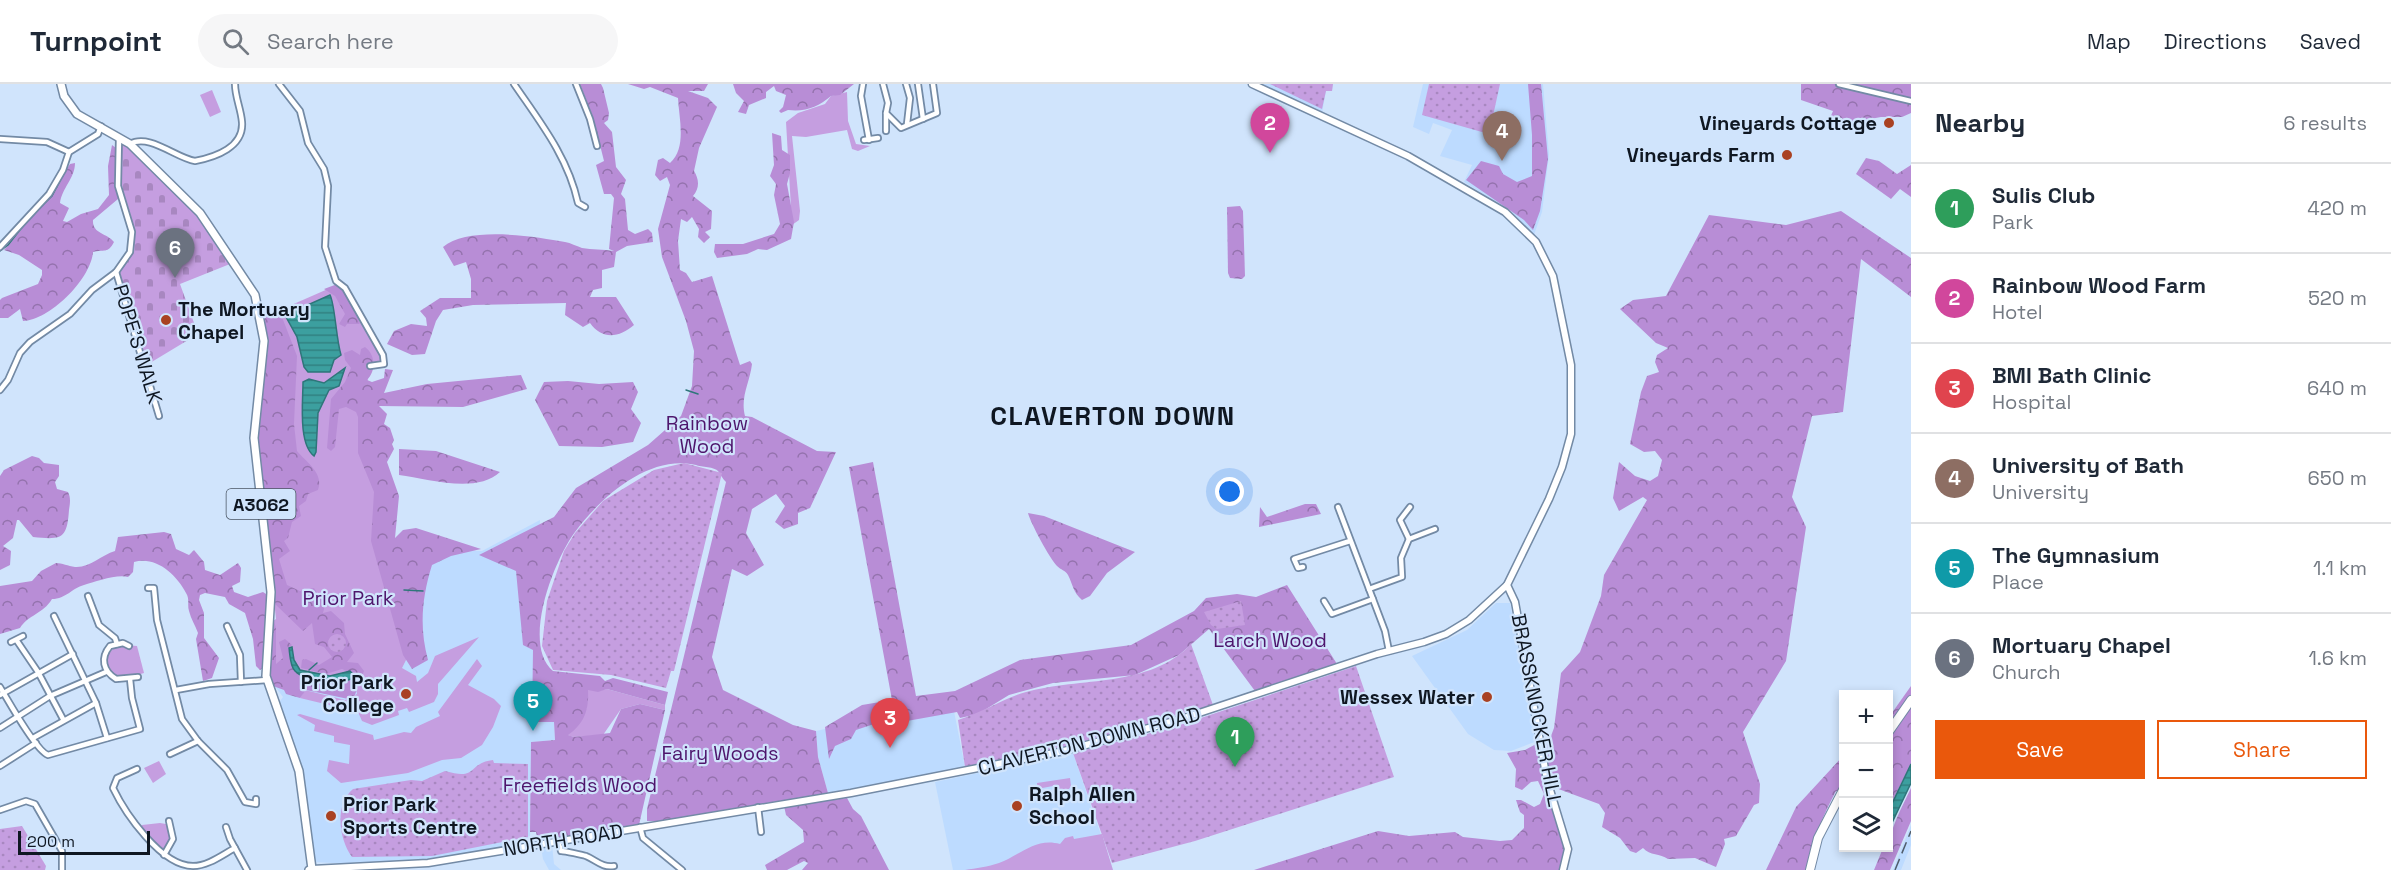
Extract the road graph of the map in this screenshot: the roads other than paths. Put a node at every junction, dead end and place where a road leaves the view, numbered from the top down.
1 (61, 84) edge
2 (235, 84) edge
3 (279, 84) edge
4 (514, 84) edge
5 (576, 84) edge
6 (863, 84) edge
7 (883, 84) edge
8 (906, 84) edge
9 (918, 84) edge
10 (933, 84) edge
11 (1252, 84) edge
12 (1839, 84) edge
13 (1911, 101) edge
14 (886, 113) junction
15 (923, 119) junction
16 (908, 124) junction
17 (101, 126) junction
18 (901, 128) junction
19 (886, 131) dead end
20 (119, 135) junction
21 (898, 135) dead end
22 (878, 138) dead end
23 (0, 139) edge
24 (130, 144) junction
25 (597, 146) dead end
26 (69, 152) junction
27 (585, 207) dead end
28 (0, 248) edge
29 (116, 272) junction
30 (370, 366) dead end
31 (0, 390) edge
32 (159, 416) dead end
33 (1338, 507) dead end
34 (1410, 507) dead end
35 (1435, 529) dead end
36 (1409, 539) junction
37 (1350, 541) junction
38 (1303, 567) dead end
39 (1507, 585) junction
40 (148, 588) dead end
41 (1369, 589) junction
42 (88, 597) dead end
43 (1373, 599) junction
44 (1323, 601) dead end
45 (54, 616) dead end
46 (227, 626) dead end
47 (23, 636) dead end
48 (117, 644) junction
49 (129, 646) dead end
50 (1389, 651) junction
51 (73, 654) junction
52 (38, 672) junction
53 (106, 672) junction
54 (138, 677) dead end
55 (85, 679) junction
56 (130, 679) junction
57 (267, 680) junction
58 (241, 682) junction
59 (0, 687) edge
60 (176, 690) junction
61 (2, 694) edge
62 (50, 696) junction
63 (1911, 700) edge
64 (96, 703) junction
65 (18, 715) junction
66 (63, 719) junction
67 (1893, 726) edge
68 (0, 728) edge
69 (33, 738) junction
70 (106, 738) junction
71 (198, 741) junction
72 (36, 743) junction
73 (170, 754) dead end
74 (0, 766) edge
75 (137, 769) dead end
76 (1839, 798) edge
77 (256, 799) dead end
78 (758, 807) junction
79 (0, 810) edge
80 (169, 821) dead end
81 (226, 826) dead end
82 (640, 827) junction
83 (761, 832) dead end
84 (558, 841) junction
85 (235, 848) junction
86 (164, 855) junction
87 (614, 866) dead end
88 (393, 868) edge
89 (354, 869) edge
90 (62, 870) edge
91 (247, 870) edge
92 (311, 870) edge
93 (682, 870) edge
94 (1563, 870) edge
95 (1810, 870) edge

1 - 17 main road, A3062
2 - 24 street
3 - 30 street
4 - 27 street
5 - 25 street
6 - 22 street
7 - 14 street
8 - 16 street
9 - 15 street
10 - 15 street
11 - 39 street, CLAVERTON DOWN ROAD
12 - 13 street
14 - 18 street
14 - 19 street
15 - 16 street
16 - 18 street
17 - 20 main road, A3062
17 - 26 street
18 - 21 street
20 - 24 main road, A3062
20 - 29 street
23 - 26 street
24 - 57 main road, A3062
26 - 28 street
29 - 31 street
29 - 32 street, POPE'S WALK
33 - 37 street
34 - 36 street
35 - 36 street
36 - 41 street
37 - 38 street
37 - 41 street
39 - 50 street, CLAVERTON DOWN ROAD
39 - 94 street, BRASSKNOCKER HILL
40 - 60 street
41 - 43 street
42 - 48 street
43 - 44 street
43 - 50 street
45 - 51 street
46 - 58 street
47 - 52 street
48 - 49 street
48 - 53 street
50 - 78 street, CLAVERTON DOWN ROAD
51 - 52 street
51 - 55 street
52 - 61 street
52 - 62 street
53 - 55 street
53 - 56 street
54 - 56 street
55 - 62 street
55 - 64 street
56 - 70 street
57 - 58 street
57 - 92 main road, A3062
58 - 60 street
59 - 61 street
60 - 71 street
61 - 65 street
62 - 65 street
62 - 66 street
63 - 67 highway
64 - 66 street
64 - 70 street
65 - 68 street
65 - 69 street
66 - 69 street
69 - 72 street
70 - 72 street
71 - 73 street
71 - 77 street
72 - 74 street
75 - 86 street
76 - 95 highway
78 - 82 street, CLAVERTON DOWN ROAD
78 - 83 street
79 - 90 street
80 - 86 street
81 - 85 street
82 - 84 street, NORTH ROAD
82 - 93 street
84 - 87 street
84 - 88 street, NORTH ROAD
85 - 86 street
85 - 91 street
88 - 89 street, NORTH ROAD
89 - 92 street, NORTH ROAD

